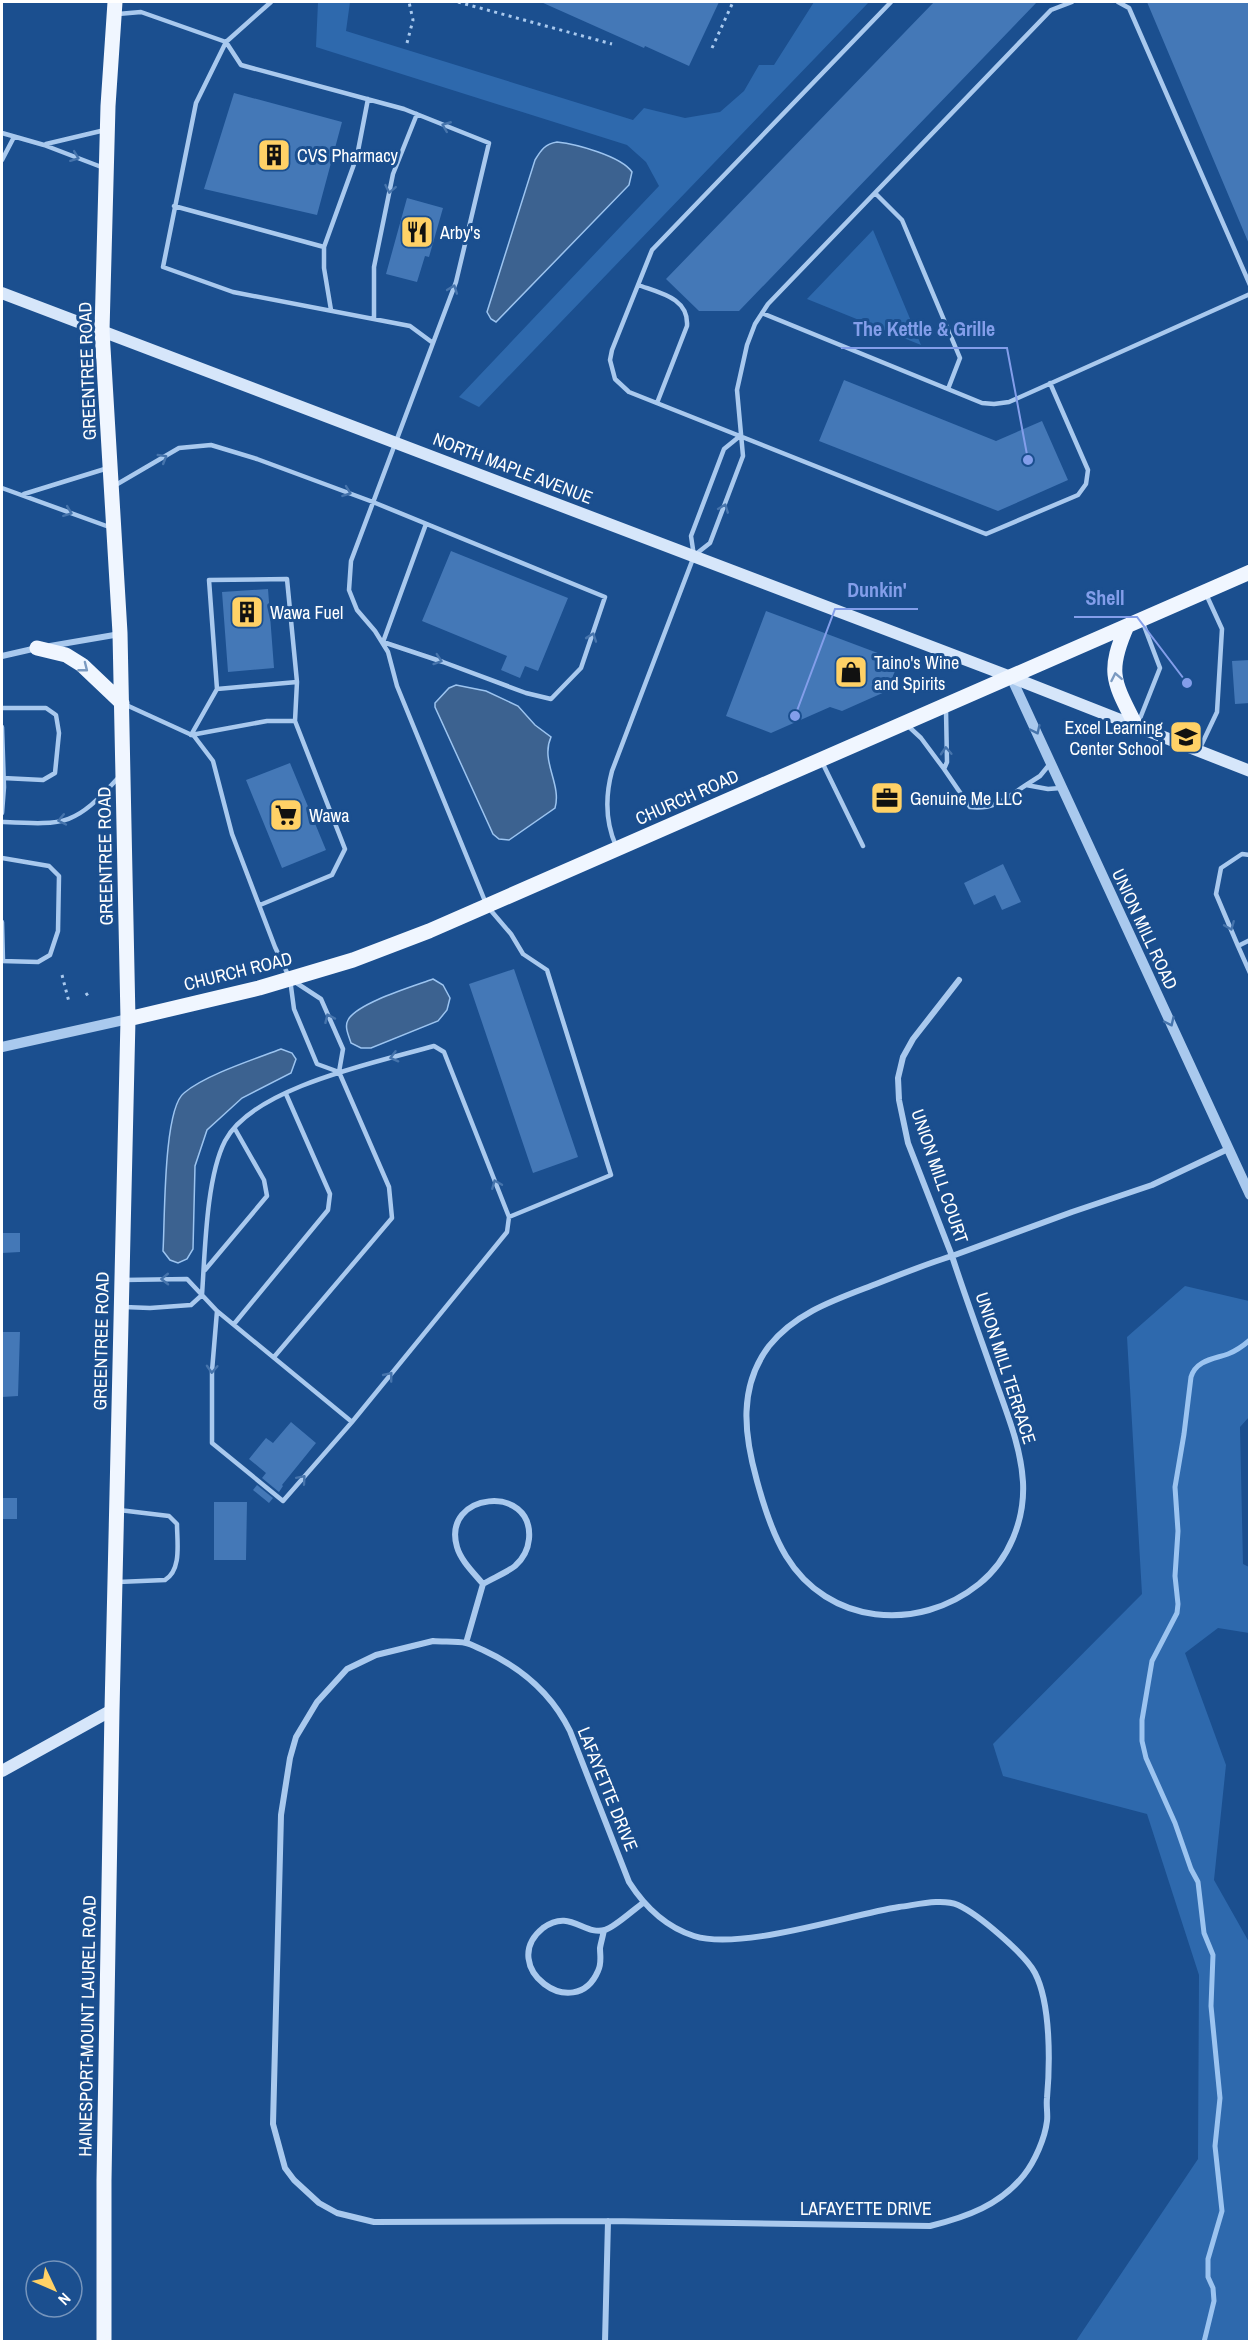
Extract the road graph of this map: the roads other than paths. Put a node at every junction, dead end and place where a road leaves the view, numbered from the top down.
1 (271, 2) edge
2 (891, 2) edge
3 (1072, 2) edge
4 (1118, 2) edge
5 (115, 8) edge
6 (226, 42) junction
7 (369, 99) junction
8 (417, 114) junction
9 (108, 130) junction
10 (2, 133) edge
11 (14, 137) junction
12 (44, 145) junction
13 (2, 160) edge
14 (106, 168) junction
15 (875, 193) junction
16 (174, 206) junction
17 (324, 247) junction
18 (638, 285) junction
19 (1250, 285) edge
20 (2, 293) edge
21 (1250, 294) edge
22 (331, 310) junction
23 (762, 313) junction
24 (374, 319) junction
25 (102, 331) junction
26 (433, 343) junction
27 (1050, 383) junction
28 (948, 388) junction
29 (657, 403) junction
30 (740, 436) junction
31 (395, 443) junction
32 (111, 467) junction
33 (112, 487) junction
34 (2, 488) edge
35 (23, 494) junction
36 (373, 502) junction
37 (426, 524) junction
38 (114, 529) junction
39 (694, 556) junction
40 (1250, 573) edge
41 (1205, 592) junction
42 (1134, 623) junction
43 (120, 633) junction
44 (383, 642) junction
45 (37, 648) junction
46 (2, 656) edge
47 (1011, 676) junction
48 (297, 682) junction
49 (217, 689) junction
50 (122, 703) junction
51 (947, 705) junction
52 (2, 708) edge
53 (295, 721) junction
54 (905, 723) junction
55 (1136, 726) junction
56 (2, 727) edge
57 (191, 735) junction
58 (1199, 750) junction
59 (821, 760) junction
60 (1051, 762) junction
61 (944, 769) junction
62 (1250, 771) edge
63 (123, 772) junction
64 (3, 778) junction
65 (1026, 786) junction
66 (1062, 788) junction
67 (2, 813) edge
68 (2, 822) edge
69 (863, 846) dead end
70 (617, 849) junction
71 (1250, 855) edge
72 (2, 858) edge
73 (260, 905) junction
74 (486, 906) junction
75 (2, 922) edge
76 (1250, 940) edge
77 (1238, 946) junction
78 (2, 961) edge
79 (1250, 973) edge
80 (290, 979) junction
81 (959, 980) dead end
82 (128, 1018) junction
83 (2, 1047) edge
84 (339, 1072) junction
85 (286, 1094) junction
86 (235, 1129) junction
87 (1228, 1149) junction
88 (1250, 1195) edge
89 (509, 1216) junction
90 (952, 1256) junction
91 (204, 1271) junction
92 (122, 1280) junction
93 (202, 1295) junction
94 (121, 1307) junction
95 (217, 1311) junction
96 (234, 1324) junction
97 (274, 1357) junction
98 (352, 1422) junction
99 (117, 1510) junction
100 (115, 1582) junction
101 (483, 1584) junction
102 (466, 1643) junction
103 (112, 1710) junction
104 (2, 1771) edge
105 (643, 1903) junction
106 (604, 1930) junction
107 (608, 2221) junction
108 (104, 2342) edge
109 (605, 2342) edge

1 - 6 lane
2 - 18 lane
3 - 15 lane
4 - 19 lane
5 - 6 lane
5 - 9 main road, GREENTREE ROAD
6 - 7 lane
6 - 16 lane
7 - 8 lane
7 - 17 lane
8 -> 24 lane
26 -> 8 lane
9 - 12 lane
9 - 14 main road, GREENTREE ROAD
10 - 11 lane
11 - 12 lane
11 - 13 lane
12 -> 14 lane
14 - 25 main road, GREENTREE ROAD
15 - 23 lane
15 - 28 lane
16 - 17 lane
16 - 22 lane
17 - 22 lane
18 - 29 lane
18 - 29 lane
20 - 25 main road, NORTH MAPLE AVENUE
21 - 27 lane
22 - 24 lane
23 - 28 lane
23 - 30 lane
24 - 26 lane
25 - 31 main road, NORTH MAPLE AVENUE
25 - 32 main road, GREENTREE ROAD
26 - 31 lane
27 - 28 lane
27 - 30 lane
29 - 30 lane
30 - 39 lane
39 -> 30 lane
31 - 36 lane
31 - 39 main road, NORTH MAPLE AVENUE
32 - 33 main road, GREENTREE ROAD
32 - 35 lane
33 -> 36 lane
33 - 38 main road, GREENTREE ROAD
34 - 35 lane
35 -> 38 lane
36 - 37 lane
36 - 44 lane
37 - 44 lane
44 -> 37 lane
38 - 43 main road, GREENTREE ROAD
39 - 47 main road, NORTH MAPLE AVENUE
39 - 70 lane
40 - 41 main road, CHURCH ROAD
41 - 42 main road, CHURCH ROAD
41 - 58 lane
42 - 47 main road, CHURCH ROAD
55 -> 42 main road
42 - 55 lane
43 - 45 street
43 - 50 main road, GREENTREE ROAD
44 - 74 lane
45 - 46 street
45 -> 50 main road
47 - 51 main road, CHURCH ROAD
47 - 55 main road, NORTH MAPLE AVENUE
47 -> 60 street, UNION MILL ROAD
48 - 49 lane
48 - 49 lane
48 - 53 lane
49 - 57 lane
50 - 57 lane
50 - 63 main road, GREENTREE ROAD
51 - 54 main road, CHURCH ROAD
61 -> 51 lane
52 - 64 lane
53 - 57 lane
53 - 73 lane
54 - 59 main road, CHURCH ROAD
54 - 61 lane
55 - 58 main road, NORTH MAPLE AVENUE
56 - 64 lane
57 - 73 lane
58 - 62 main road, NORTH MAPLE AVENUE
59 - 69 lane
59 - 70 main road, CHURCH ROAD
60 - 65 lane
60 - 66 street, UNION MILL ROAD
61 - 65 lane
63 -> 68 lane
63 - 82 main road, GREENTREE ROAD
64 - 67 lane
65 - 66 lane
66 -> 87 street, UNION MILL ROAD
70 - 74 main road, CHURCH ROAD
71 -> 77 lane
72 - 78 lane
73 - 80 lane
74 - 80 main road, CHURCH ROAD
74 - 89 lane
75 - 78 lane
76 - 77 lane
77 - 79 lane
80 - 82 main road, CHURCH ROAD
80 - 84 lane
84 -> 80 lane
81 - 90 street, UNION MILL COURT
82 - 83 street
82 - 92 main road, GREENTREE ROAD
84 - 85 lane
89 -> 84 lane
84 - 97 lane
85 - 86 lane
85 - 96 lane
86 - 91 lane
86 - 91 lane
87 - 88 street, UNION MILL ROAD
87 - 90 street, UNION MILL TERRACE
98 -> 89 lane
90 - 90 street, UNION MILL TERRACE
91 - 93 lane
93 -> 92 lane
92 - 94 main road, GREENTREE ROAD
93 - 94 lane
93 - 95 lane
94 - 99 main road, GREENTREE ROAD
95 - 96 lane
95 -> 98 lane
96 - 97 lane
97 - 98 lane
99 - 100 main road, GREENTREE ROAD
99 - 100 lane
100 - 103 main road, GREENTREE ROAD
101 - 101 street
101 - 102 street
102 - 105 street, LAFAYETTE DRIVE
102 - 107 street, LAFAYETTE DRIVE
103 - 104 main road
103 - 108 main road, HAINESPORT-MOUNT LAUREL ROAD
105 - 106 street
105 - 107 street, LAFAYETTE DRIVE
106 - 106 street
107 - 109 street

